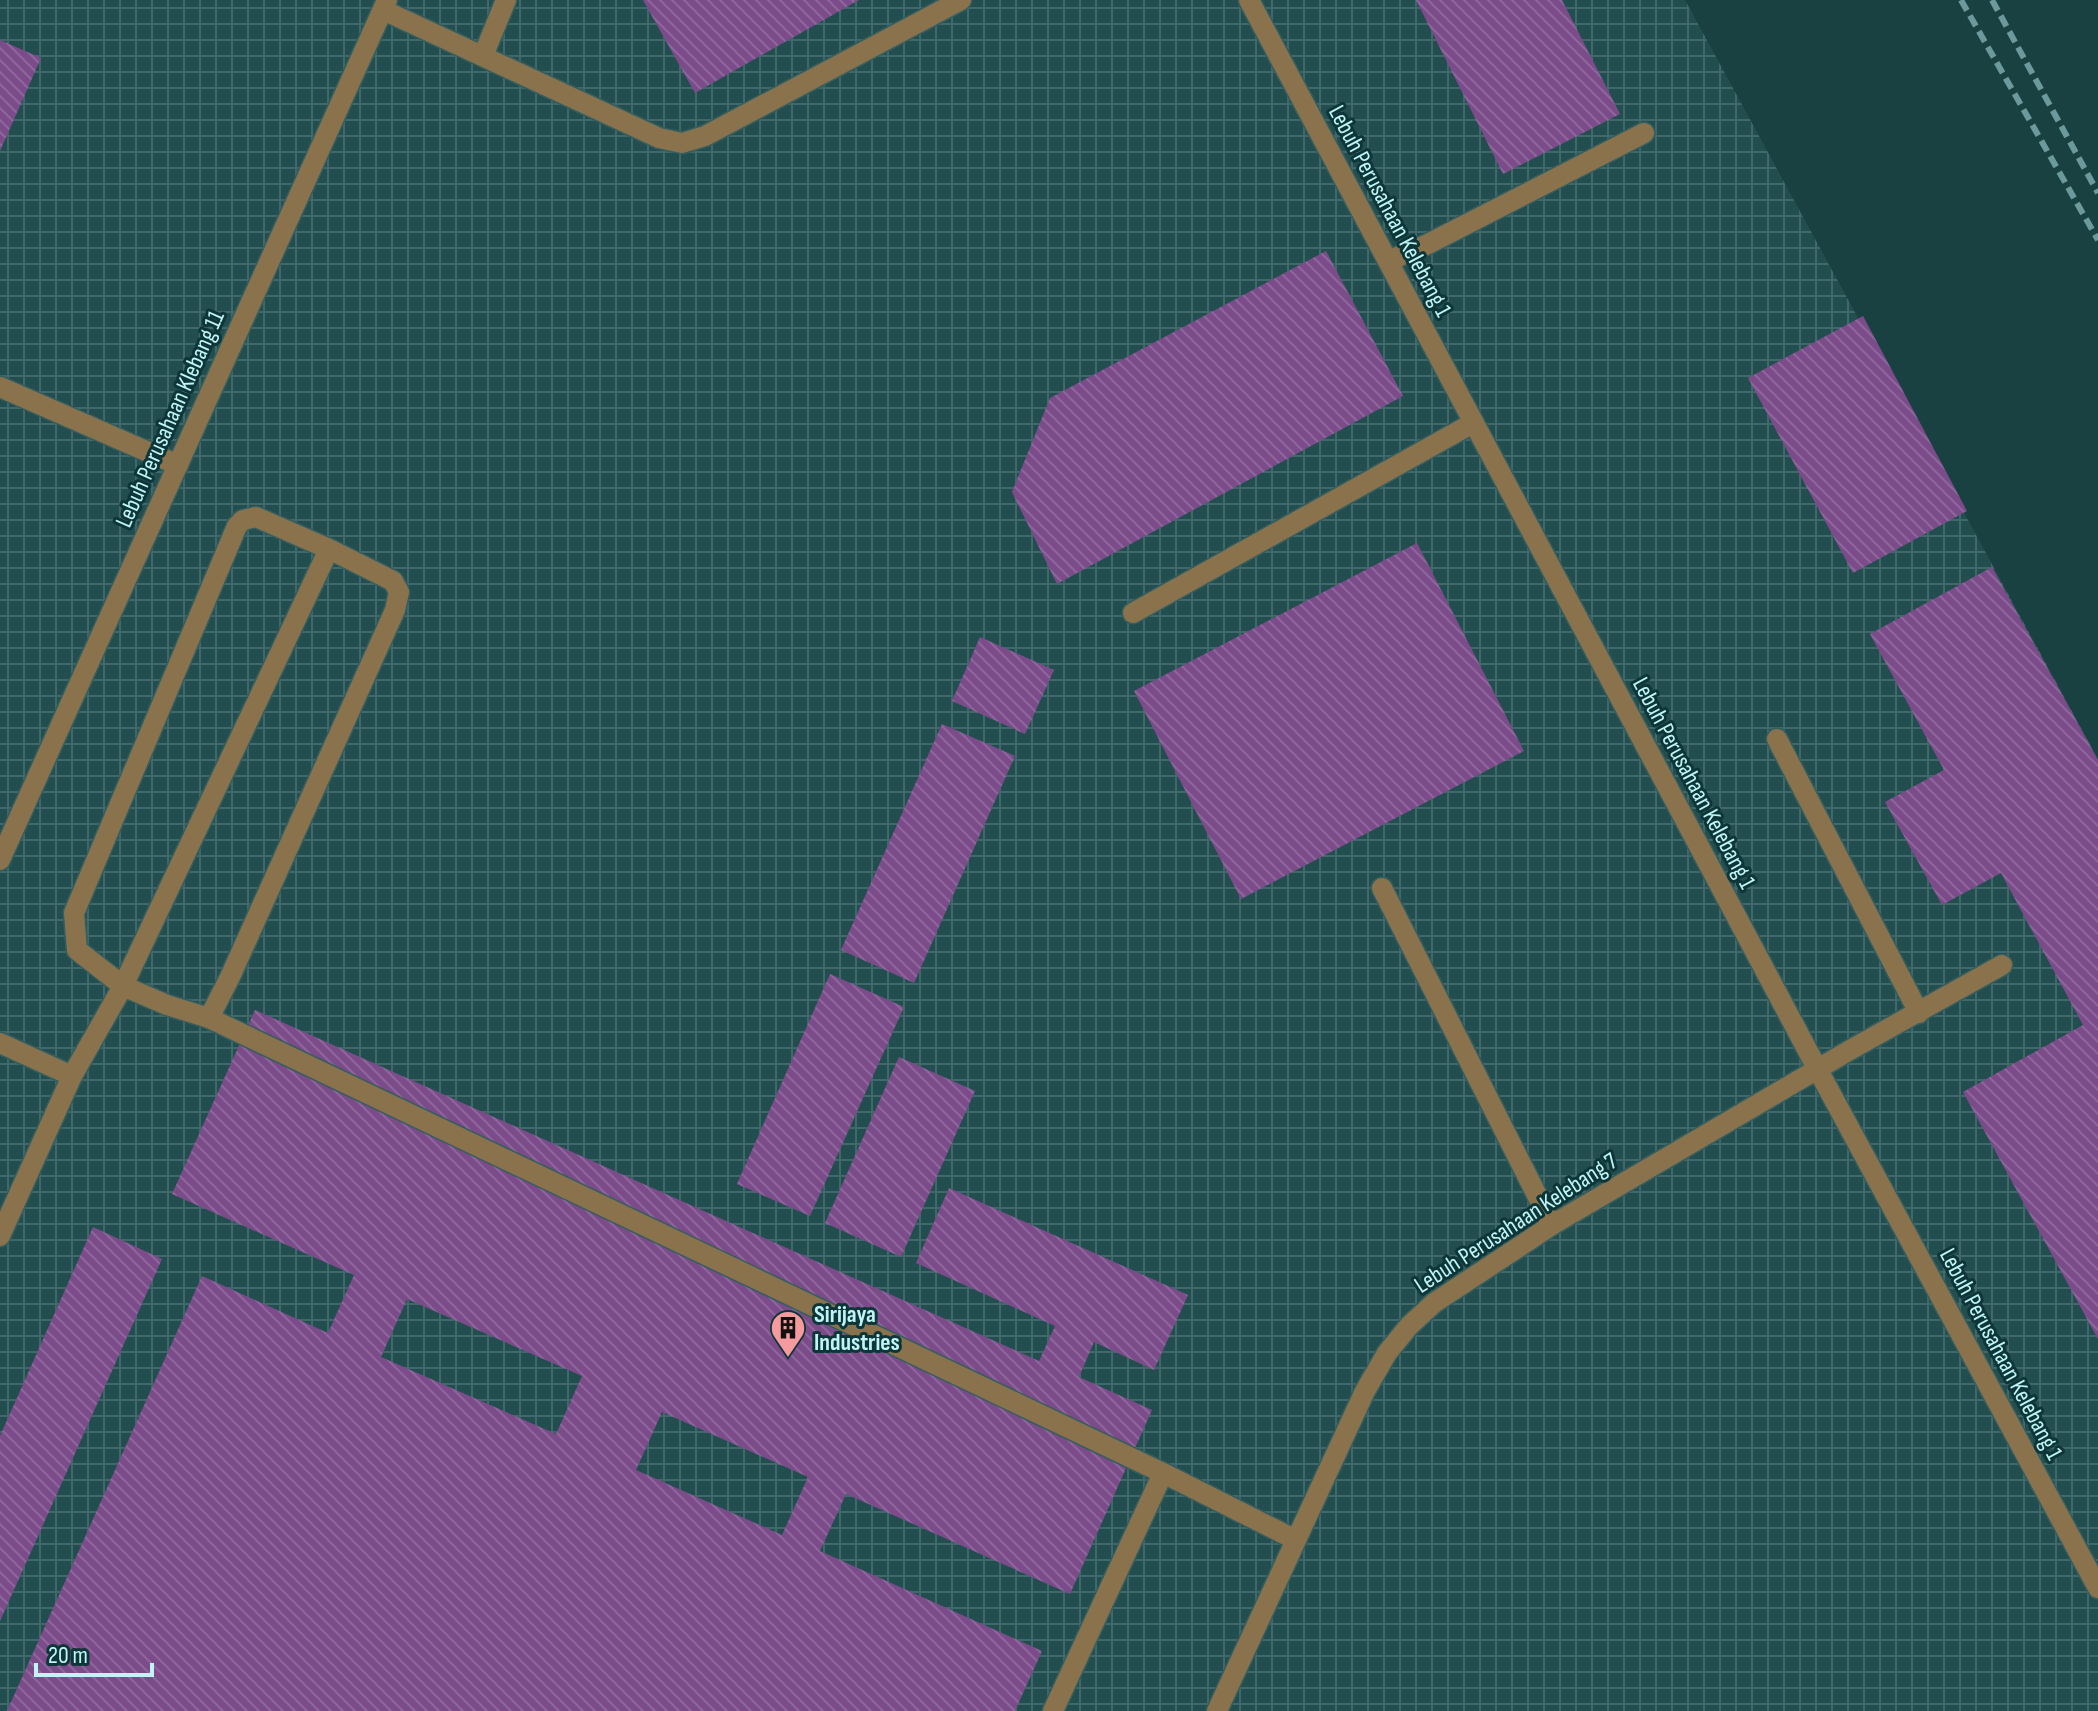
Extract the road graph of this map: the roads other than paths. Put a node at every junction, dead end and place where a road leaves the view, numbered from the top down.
1 (506, 0) edge
2 (961, 0) edge
3 (1249, 0) edge
4 (385, 5) edge
5 (483, 56) junction
6 (1644, 133) dead end
7 (1388, 261) junction
8 (0, 387) edge
9 (1473, 423) junction
10 (178, 465) junction
11 (329, 549) junction
12 (1133, 613) dead end
13 (1777, 739) dead end
14 (0, 860) edge
15 (1382, 888) dead end
16 (2002, 965) dead end
17 (123, 986) junction
18 (1919, 1013) junction
19 (209, 1018) junction
20 (0, 1043) edge
21 (1818, 1070) junction
22 (72, 1076) junction
23 (1552, 1225) junction
24 (0, 1236) edge
25 (1163, 1473) junction
26 (1296, 1540) junction
27 (2098, 1588) edge
28 (1053, 1711) edge
29 (1217, 1711) edge

1 - 5 street
2 - 5 street
3 - 7 street, Lebuh Perusahaan Kelebang 1
4 - 5 street
4 - 10 street, Lebuh Perusahaan Klebang 11
6 - 7 street
7 - 9 street, Lebuh Perusahaan Kelebang 1
8 - 10 street
9 - 12 street
9 - 21 street, Lebuh Perusahaan Kelebang 1
10 - 14 street, Lebuh Perusahaan Klebang 11
11 - 17 street
11 - 17 street
11 - 19 street
13 - 18 street
15 - 23 street
16 - 18 street, Lebuh Perusahaan Kelebang 7
17 - 19 street
17 - 22 street
18 - 21 street, Lebuh Perusahaan Kelebang 7
19 - 25 street
20 - 22 street
21 - 23 street, Lebuh Perusahaan Kelebang 7
21 - 27 street, Lebuh Perusahaan Kelebang 1
22 - 24 street
23 - 26 street, Lebuh Perusahaan Kelebang 7
25 - 26 street
25 - 28 street
26 - 29 street, Lebuh Perusahaan Kelebang 7

